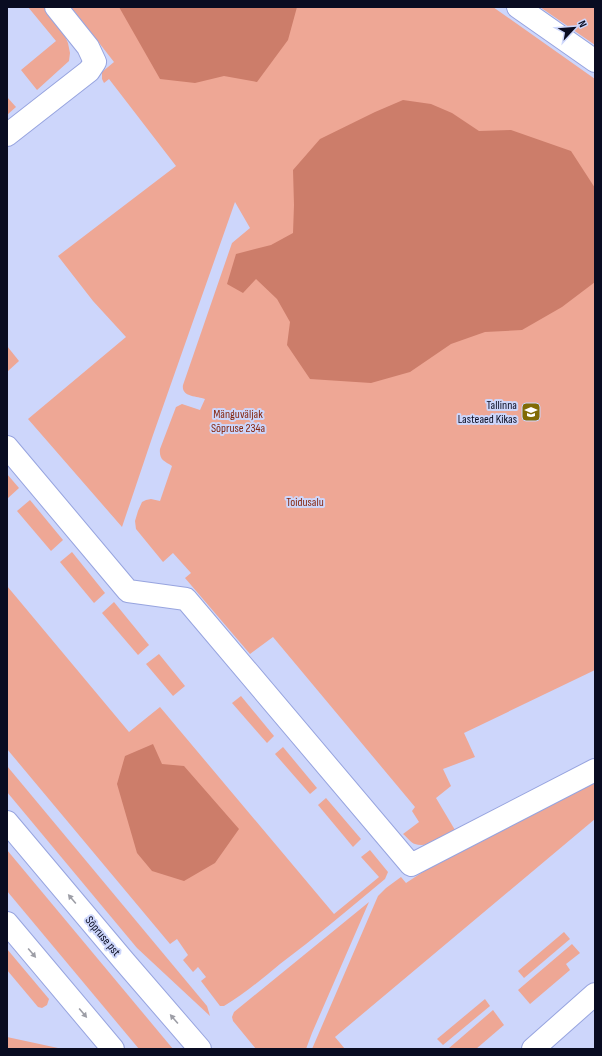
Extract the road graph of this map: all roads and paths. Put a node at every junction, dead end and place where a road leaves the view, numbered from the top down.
1 (56, 7) edge
2 (518, 7) edge
3 (595, 61) edge
4 (7, 135) edge
5 (7, 447) edge
6 (595, 770) edge
7 (7, 822) edge
8 (7, 923) edge
9 (595, 994) edge
10 (107, 1046) edge
11 (200, 1049) edge
12 (532, 1049) edge

1 - 4 street
2 - 3 street
5 - 6 street
11 -> 7 street, Sõpruse pst
8 -> 10 street
9 - 12 street

